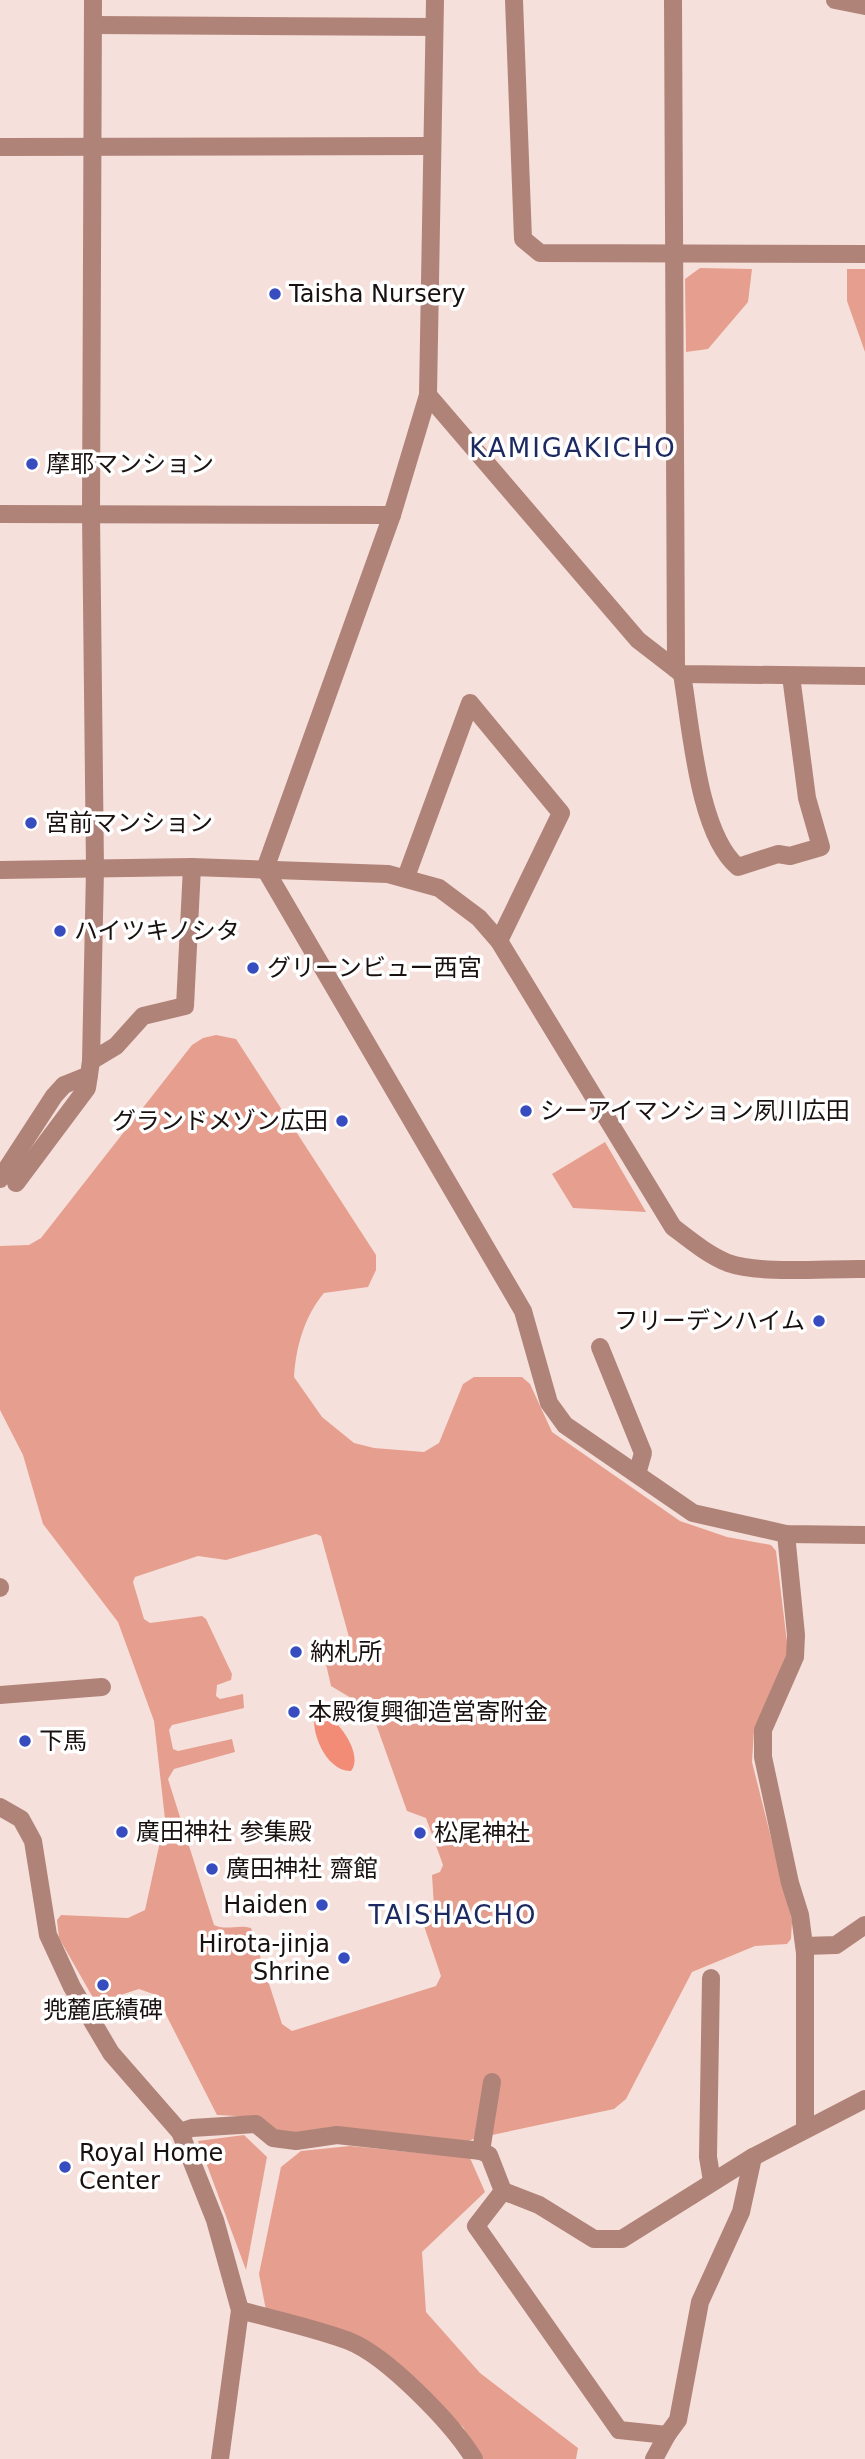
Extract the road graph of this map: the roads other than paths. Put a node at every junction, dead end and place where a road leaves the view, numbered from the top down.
1 (93, 0) edge
2 (435, 0) edge
3 (514, 0) edge
4 (673, 0) edge
5 (835, 0) edge
6 (865, 6) edge
7 (94, 25) junction
8 (434, 27) junction
9 (432, 146) junction
10 (0, 147) edge
11 (93, 148) junction
12 (865, 254) edge
13 (676, 256) junction
14 (428, 395) junction
15 (0, 514) edge
16 (92, 514) junction
17 (392, 515) junction
18 (679, 672) junction
19 (791, 676) junction
20 (865, 676) edge
21 (192, 867) junction
22 (95, 869) junction
23 (265, 869) junction
24 (0, 870) edge
25 (406, 877) junction
26 (499, 941) junction
27 (90, 1068) junction
28 (8, 1181) edge
29 (865, 1269) edge
30 (600, 1347) dead end
31 (637, 1474) junction
32 (786, 1534) junction
33 (865, 1535) edge
34 (102, 1687) dead end
35 (0, 1695) edge
36 (0, 1807) edge
37 (865, 1925) edge
38 (804, 1946) junction
39 (711, 1978) dead end
40 (492, 2082) dead end
41 (865, 2099) edge
42 (805, 2129) junction
43 (180, 2132) junction
44 (481, 2151) junction
45 (753, 2157) junction
46 (712, 2181) junction
47 (503, 2191) junction
48 (240, 2310) junction
49 (667, 2435) junction
50 (220, 2459) edge
51 (474, 2459) edge
52 (654, 2459) edge

1 - 7 street
2 - 8 street
3 - 13 street
4 - 13 street
5 - 6 street
7 - 8 street
7 - 11 street
8 - 9 street
9 - 11 street
9 - 14 street
10 - 11 street
11 - 16 street
12 - 13 street
13 - 18 street
14 - 17 street
14 - 18 street
15 - 16 street
16 - 17 street
16 - 22 street
17 - 23 street
18 - 19 street
18 - 19 street
19 - 20 street
21 - 22 street
21 - 23 street
21 - 27 street
22 - 24 street
22 - 27 street
23 - 25 street
23 - 31 street
25 - 26 street
25 - 26 street
26 - 29 street
27 - 28 street
30 - 31 street
31 - 32 street
32 - 33 street
32 - 38 street
34 - 35 street
36 - 43 street
37 - 38 street
38 - 42 street
39 - 46 street
40 - 44 street
41 - 42 street
42 - 45 street
43 - 44 street
43 - 48 street
44 - 47 street
45 - 46 street
45 - 49 street
46 - 47 street
47 - 49 street
48 - 50 street
48 - 51 street
49 - 52 street

